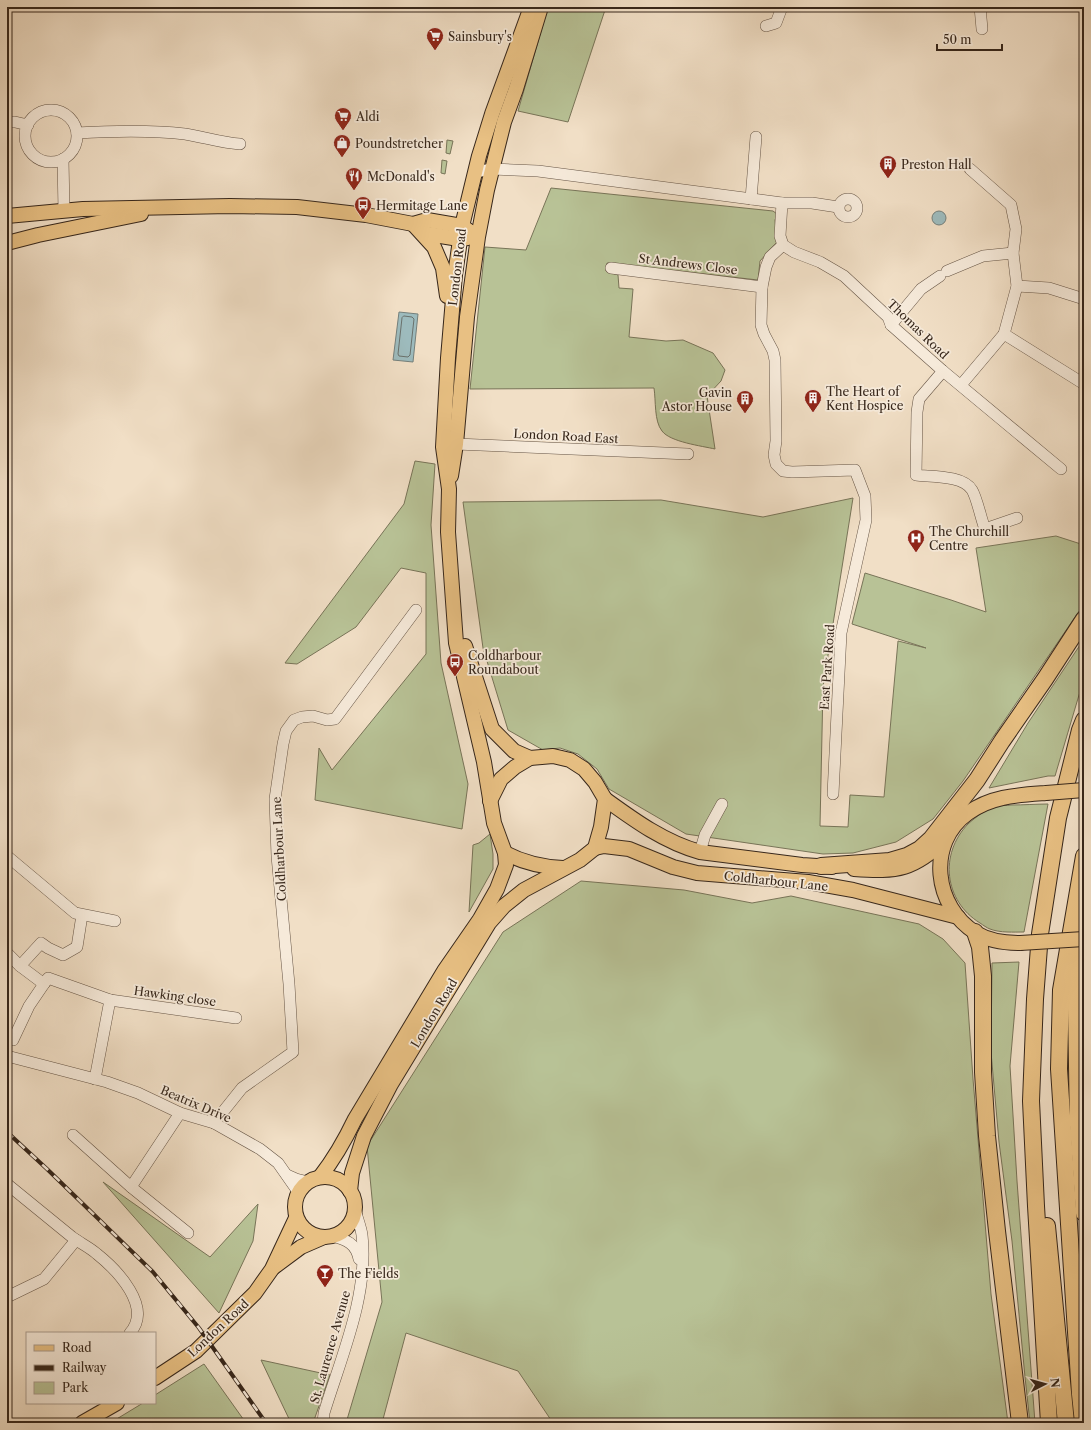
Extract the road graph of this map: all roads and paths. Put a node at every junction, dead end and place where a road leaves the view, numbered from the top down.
1 (531, 7) edge
2 (541, 7) edge
3 (782, 7) edge
4 (980, 7) edge
5 (766, 26) dead end
6 (982, 29) dead end
7 (7, 122) edge
8 (28, 125) junction
9 (77, 133) junction
10 (756, 137) dead end
11 (240, 144) dead end
12 (63, 159) junction
13 (492, 169) junction
14 (970, 169) dead end
15 (475, 172) junction
16 (751, 199) junction
17 (782, 203) junction
18 (173, 207) junction
19 (838, 207) dead end
20 (64, 211) junction
21 (7, 216) edge
22 (417, 228) junction
23 (461, 233) junction
24 (478, 237) junction
25 (7, 243) edge
26 (783, 245) junction
27 (1013, 253) junction
28 (610, 268) dead end
29 (1017, 286) junction
30 (762, 287) junction
31 (1084, 298) edge
32 (891, 325) junction
33 (1004, 334) junction
34 (448, 358) junction
35 (943, 371) junction
36 (1084, 384) edge
37 (961, 385) junction
38 (450, 446) junction
39 (688, 454) dead end
40 (1061, 469) dead end
41 (1017, 518) dead end
42 (416, 610) dead end
43 (454, 613) junction
44 (1084, 619) edge
45 (1084, 720) edge
46 (530, 758) junction
47 (977, 780) junction
48 (1084, 790) edge
49 (833, 794) dead end
50 (605, 799) junction
51 (490, 802) junction
52 (722, 804) dead end
53 (955, 824) junction
54 (946, 839) junction
55 (595, 848) junction
56 (700, 852) junction
57 (505, 853) junction
58 (7, 856) edge
59 (1084, 856) edge
60 (821, 866) junction
61 (563, 868) junction
62 (1074, 910) junction
63 (82, 915) junction
64 (958, 917) junction
65 (115, 921) dead end
66 (975, 932) junction
67 (1084, 939) edge
68 (7, 954) edge
69 (20, 966) junction
70 (46, 981) junction
71 (1035, 999) junction
72 (110, 1000) junction
73 (236, 1018) dead end
74 (10, 1039) edge
75 (7, 1056) edge
76 (95, 1079) junction
77 (180, 1113) junction
78 (214, 1123) junction
79 (73, 1135) dead end
80 (287, 1175) junction
81 (314, 1179) junction
82 (7, 1184) edge
83 (132, 1187) junction
84 (350, 1191) junction
85 (299, 1193) junction
86 (355, 1209) junction
87 (1084, 1213) edge
88 (296, 1218) junction
89 (188, 1233) dead end
90 (328, 1236) junction
91 (76, 1240) junction
92 (272, 1269) junction
93 (362, 1277) junction
94 (7, 1297) edge
95 (131, 1332) edge
96 (156, 1377) edge
97 (115, 1404) edge
98 (82, 1423) edge
99 (323, 1423) edge
100 (1020, 1423) edge
101 (1049, 1423) edge
102 (1066, 1423) edge
103 (1083, 1423) edge

1 - 15 main road, London Road
2 - 13 main road, London Road
3 - 5 street
4 - 6 street
7 - 8 street
8 - 9 street
8 - 12 street
9 - 11 street
9 - 12 street
10 - 16 street
12 - 20 street
13 - 15 street
13 - 16 street
13 - 24 main road, London Road
14 - 27 street
15 - 23 main road, London Road
16 - 17 street
17 - 19 street
17 - 26 street
18 - 20 main road
18 - 22 main road
18 - 25 main road
20 - 21 main road
22 - 23 main road
22 - 34 main road
23 - 24 main road
23 - 34 main road, London Road
24 - 38 main road, London Road
26 - 30 street
26 - 32 street, Thomas Road
27 - 29 street
27 - 32 street
28 - 30 street, St Andrews Close
29 - 31 street
29 - 33 street
30 - 49 street, East Park Road
32 - 35 street, Thomas Road
33 - 36 street
33 - 37 street
34 - 38 main road, London Road
35 - 37 street, Thomas Road
35 - 41 street
37 - 40 street, Thomas Road
38 - 39 street, London Road East
38 - 43 main road, London Road
42 - 78 street, Coldharbour Lane
43 - 46 main road, London Road
43 - 51 main road, London Road
44 - 47 highway
45 - 71 highway
46 - 50 main road
46 - 51 main road
47 - 53 highway
47 - 60 highway
48 - 53 main road, bridge
50 - 55 main road
50 - 56 main road, Coldharbour Lane
51 - 57 main road
52 - 56 street
53 - 54 main road
54 - 60 main road, Coldharbour Lane
54 - 64 main road
55 - 61 main road
55 - 64 main road, Coldharbour Lane
56 - 60 main road, Coldharbour Lane
57 - 61 main road
57 - 81 main road, London Road
58 - 63 street
59 - 62 highway
61 - 84 main road, London Road
62 - 87 highway
62 - 103 highway
63 - 65 street
63 - 69 street
64 - 66 main road
66 - 67 main road, bridge
66 - 100 highway
68 - 69 street, Hawking close
69 - 70 street, Hawking close
70 - 72 street, Hawking close
70 - 74 street
71 - 101 highway
71 - 102 highway
72 - 73 street, Hawking close
72 - 76 street
75 - 76 street, Beatrix Drive
76 - 77 street, Beatrix Drive
77 - 78 street, Beatrix Drive
77 - 83 street
78 - 80 street, Beatrix Drive
79 - 83 street
80 - 81 street
80 - 85 street, Beatrix Drive
81 - 84 main road
81 - 85 main road
82 - 91 street
83 - 89 street
84 - 86 main road
85 - 88 main road
86 - 90 main road
86 - 93 street, St. Laurence Avenue
88 - 90 main road
88 - 92 main road, London Road
90 - 92 main road, London Road
90 - 93 street, St. Laurence Avenue
91 - 94 street
91 - 95 street
92 - 96 main road, London Road
93 - 99 street, St. Laurence Avenue
97 - 98 main road

